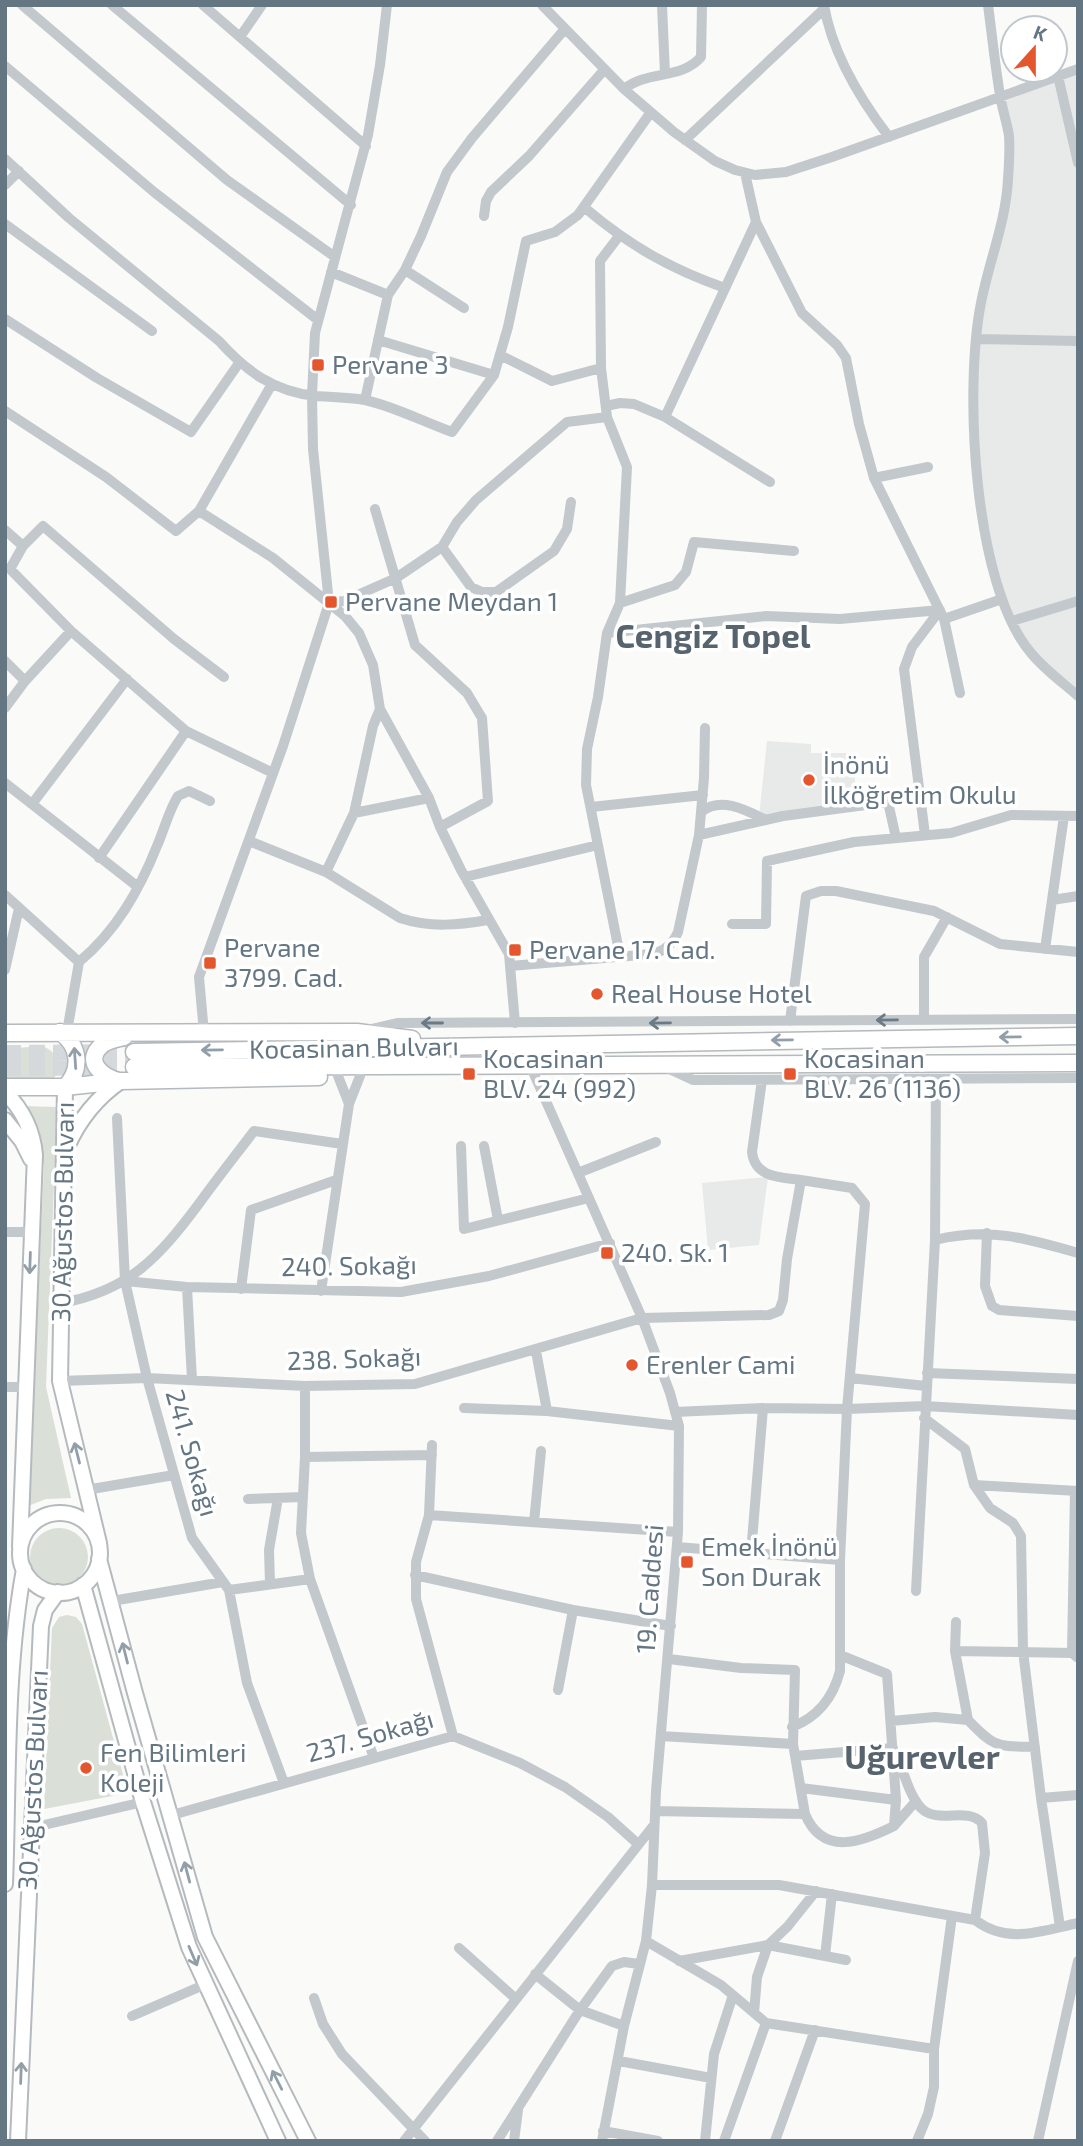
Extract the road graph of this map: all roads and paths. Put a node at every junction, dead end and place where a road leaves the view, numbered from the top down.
1 (22, 5) edge
2 (113, 5) edge
3 (203, 5) edge
4 (262, 5) edge
5 (387, 5) edge
6 (542, 5) edge
7 (662, 5) edge
8 (702, 5) edge
9 (988, 5) edge
10 (824, 7) edge
11 (564, 30) junction
12 (240, 37) junction
13 (5, 66) edge
14 (604, 70) junction
15 (665, 74) junction
16 (1036, 84) edge
17 (1059, 84) edge
18 (624, 89) junction
19 (1000, 97) junction
20 (651, 112) junction
21 (889, 137) junction
22 (685, 140) junction
23 (366, 146) junction
24 (5, 159) edge
25 (1078, 163) edge
26 (19, 171) junction
27 (745, 173) junction
28 (5, 185) edge
29 (351, 205) junction
30 (585, 208) junction
31 (484, 216) dead end
32 (756, 222) junction
33 (5, 225) edge
34 (619, 236) junction
35 (335, 257) junction
36 (405, 270) junction
37 (331, 272) junction
38 (725, 288) junction
39 (388, 295) junction
40 (464, 308) dead end
41 (5, 319) edge
42 (318, 320) junction
43 (152, 331) dead end
44 (976, 339) junction
45 (378, 340) junction
46 (1078, 341) edge
47 (500, 355) junction
48 (239, 363) junction
49 (601, 368) junction
50 (494, 375) junction
51 (272, 384) junction
52 (312, 396) junction
53 (365, 400) junction
54 (5, 411) edge
55 (606, 412) junction
56 (665, 417) junction
57 (928, 467) dead end
58 (874, 478) junction
59 (770, 482) dead end
60 (571, 502) dead end
61 (375, 509) dead end
62 (199, 511) junction
63 (5, 530) edge
64 (23, 546) junction
65 (442, 547) junction
66 (794, 551) dead end
67 (396, 578) junction
68 (1002, 599) junction
69 (1078, 601) edge
70 (329, 603) junction
71 (620, 603) junction
72 (942, 614) junction
73 (1012, 621) junction
74 (71, 631) junction
75 (607, 633) junction
76 (5, 661) edge
77 (224, 677) dead end
78 (127, 679) junction
79 (25, 681) junction
80 (960, 693) dead end
81 (1078, 696) edge
82 (5, 708) edge
83 (380, 709) junction
84 (705, 728) dead end
85 (186, 731) junction
86 (273, 773) junction
87 (5, 783) edge
88 (703, 794) junction
89 (429, 798) junction
90 (211, 801) dead end
91 (32, 804) junction
92 (590, 807) junction
93 (701, 812) junction
94 (354, 813) junction
95 (1064, 816) junction
96 (1078, 816) edge
97 (766, 820) junction
98 (440, 827) junction
99 (699, 835) junction
100 (925, 835) junction
101 (896, 838) junction
102 (249, 841) junction
103 (598, 845) junction
104 (99, 858) junction
105 (326, 872) junction
106 (465, 877) junction
107 (138, 887) junction
108 (5, 895) edge
109 (1078, 896) edge
110 (1052, 900) junction
111 (19, 908) junction
112 (947, 917) junction
113 (488, 920) junction
114 (732, 924) dead end
115 (1045, 949) junction
116 (1078, 952) edge
117 (620, 957) junction
118 (79, 962) junction
119 (510, 966) junction
120 (5, 970) edge
121 (1078, 1019) edge
122 (925, 1020) junction
123 (790, 1021) junction
124 (515, 1023) junction
125 (64, 1032) junction
126 (139, 1032) junction
127 (357, 1032) junction
128 (5, 1033) edge
129 (204, 1033) junction
130 (1078, 1035) edge
131 (466, 1047) junction
132 (1078, 1063) edge
133 (464, 1065) junction
134 (530, 1065) junction
135 (659, 1065) junction
136 (338, 1076) junction
137 (360, 1076) junction
138 (1078, 1078) edge
139 (936, 1079) junction
140 (762, 1080) junction
141 (121, 1081) junction
142 (65, 1087) junction
143 (5, 1090) edge
144 (349, 1104) junction
145 (117, 1118) dead end
146 (5, 1120) edge
147 (656, 1142) dead end
148 (342, 1144) junction
149 (461, 1146) dead end
150 (484, 1146) dead end
151 (64, 1155) junction
152 (34, 1171) junction
153 (578, 1173) junction
154 (336, 1180) junction
155 (801, 1180) junction
156 (589, 1198) junction
157 (498, 1220) junction
158 (5, 1232) edge
159 (31, 1232) junction
160 (987, 1233) junction
161 (935, 1240) junction
162 (610, 1243) junction
163 (1078, 1253) edge
164 (125, 1281) junction
165 (187, 1287) junction
166 (242, 1289) junction
167 (321, 1291) junction
168 (61, 1303) junction
169 (1078, 1316) edge
170 (642, 1318) junction
171 (536, 1351) junction
172 (927, 1373) junction
173 (147, 1378) junction
174 (850, 1378) junction
175 (1078, 1378) edge
176 (192, 1380) junction
177 (60, 1381) junction
178 (305, 1386) junction
179 (926, 1386) junction
180 (25, 1387) junction
181 (5, 1388) edge
182 (925, 1406) junction
183 (464, 1408) dead end
184 (763, 1408) junction
185 (847, 1409) junction
186 (547, 1410) junction
187 (675, 1412) junction
188 (1078, 1415) edge
189 (925, 1418) junction
190 (679, 1426) junction
191 (541, 1451) dead end
192 (305, 1457) junction
193 (174, 1475) junction
194 (974, 1485) junction
195 (86, 1490) junction
196 (1076, 1491) edge
197 (303, 1497) junction
198 (278, 1498) junction
199 (248, 1499) dead end
200 (429, 1515) junction
201 (534, 1522) junction
202 (678, 1532) junction
203 (99, 1543) junction
204 (20, 1546) junction
205 (677, 1547) junction
206 (751, 1553) junction
207 (99, 1559) junction
208 (840, 1560) junction
209 (23, 1569) junction
210 (415, 1575) junction
211 (310, 1578) junction
212 (270, 1584) junction
213 (83, 1585) junction
214 (226, 1586) junction
215 (916, 1591) dead end
216 (58, 1592) junction
217 (112, 1601) junction
218 (573, 1610) junction
219 (956, 1622) dead end
220 (671, 1626) junction
221 (13, 1642) junction
222 (40, 1642) junction
223 (955, 1651) junction
224 (1023, 1651) junction
225 (840, 1656) junction
226 (1075, 1656) edge
227 (669, 1659) junction
228 (558, 1690) dead end
229 (8, 1693) edge
230 (968, 1720) junction
231 (891, 1721) junction
232 (792, 1727) junction
233 (453, 1736) junction
234 (661, 1736) junction
235 (1035, 1747) junction
236 (893, 1748) junction
237 (794, 1750) junction
238 (374, 1758) junction
239 (284, 1783) junction
240 (801, 1788) junction
241 (1078, 1795) edge
242 (1041, 1798) junction
243 (895, 1800) junction
244 (916, 1801) junction
245 (143, 1802) junction
246 (655, 1811) junction
247 (805, 1814) junction
248 (172, 1815) junction
249 (654, 1824) junction
250 (894, 1826) junction
251 (31, 1828) junction
252 (6, 1838) edge
253 (638, 1844) junction
254 (5, 1884) edge
255 (652, 1885) junction
256 (816, 1891) junction
257 (832, 1894) junction
258 (952, 1916) junction
259 (975, 1920) junction
260 (1078, 1923) edge
261 (1060, 1927) junction
262 (646, 1941) junction
263 (768, 1945) junction
264 (460, 1948) dead end
265 (825, 1956) junction
266 (846, 1960) dead end
267 (679, 1961) junction
268 (1078, 1961) edge
269 (639, 1964) junction
270 (535, 1975) junction
271 (205, 1984) junction
272 (733, 1995) junction
273 (314, 1998) dead end
274 (516, 1998) junction
275 (580, 2010) junction
276 (754, 2013) junction
277 (132, 2016) dead end
278 (766, 2022) junction
279 (624, 2026) junction
280 (815, 2030) junction
281 (934, 2049) junction
282 (619, 2062) junction
283 (711, 2078) junction
284 (518, 2107) junction
285 (413, 2129) junction
286 (602, 2136) edge
287 (18, 2141) edge
288 (278, 2141) edge
289 (308, 2141) edge
290 (404, 2141) edge
291 (425, 2141) edge
292 (497, 2141) edge
293 (514, 2141) edge
294 (657, 2141) edge
295 (705, 2141) edge
296 (723, 2141) edge
297 (775, 2141) edge
298 (918, 2141) edge
299 (1038, 2141) edge

1 - 35 street
2 - 29 street
3 - 12 street
4 - 12 street
5 - 23 street
6 - 11 street
7 - 15 street
8 - 15 street
9 - 19 street
10 - 21 street
10 - 22 street
11 - 14 street
11 - 36 street
12 - 23 street
13 - 42 street
14 - 18 street
14 - 31 street
15 - 18 street
16 - 19 street
17 - 25 street
18 - 20 street
19 - 21 street
19 - 44 street
20 - 22 street
20 - 30 street
21 - 27 street
22 - 27 street
23 - 29 street
24 - 26 street
26 - 28 street
26 - 48 street
27 - 32 street
29 - 35 street
30 - 34 street
30 - 47 street
32 - 38 street
32 - 58 street
33 - 43 street
34 - 38 street
34 - 49 street
35 - 37 street
36 - 39 street
36 - 40 street
37 - 39 street
37 - 42 street
38 - 56 street
39 - 45 street
41 - 48 street
42 - 52 street
44 - 46 street
44 - 68 street
45 - 50 street
45 - 53 street
47 - 49 street
47 - 50 street
48 - 51 street
49 - 55 street
50 - 53 street
51 - 52 street
51 - 62 street
52 - 53 street
52 - 70 street
54 - 62 street
55 - 56 street
55 - 65 street
55 - 71 street
56 - 59 street
57 - 58 street
58 - 72 street
60 - 65 street
61 - 67 street
62 - 70 street
63 - 64 street
64 - 74 street
64 - 77 street
65 - 67 street
66 - 71 street
67 - 70 street
67 - 98 street
68 - 72 street
68 - 73 street
69 - 73 street
70 - 83 street
70 - 86 street
71 - 75 street
72 - 75 street
72 - 80 street
72 - 100 street
73 - 81 street
74 - 78 street
74 - 79 street
75 - 92 street
76 - 79 street
78 - 85 street
78 - 91 street
79 - 82 street
83 - 89 street
83 - 94 street
84 - 88 street
85 - 86 street
85 - 104 street
86 - 102 street
87 - 91 street
88 - 92 street
88 - 93 street
89 - 94 street
89 - 98 street
90 - 107 street
91 - 104 street
92 - 103 street
93 - 97 street
93 - 99 street
94 - 105 street
95 - 96 street
95 - 100 street
95 - 110 street
97 - 99 street
97 - 101 street
98 - 106 street
99 - 117 street
100 - 101 street
101 - 114 street
102 - 105 street
102 - 129 street
103 - 106 street
103 - 117 street
104 - 107 street
105 - 113 street
106 - 113 street
107 - 118 street
108 - 111 street
109 - 110 street
110 - 115 street
111 - 118 street
111 - 120 street
112 - 115 street
112 - 122 street
112 - 123 street
113 - 119 street
115 - 116 street
117 - 119 street
118 - 125 street
119 - 124 street
121 - 122 street
122 -> 123 street
123 -> 124 street
124 -> 127 street
125 - 126 highway
125 - 128 highway
142 -> 125 highway
126 - 129 highway
126 - 141 highway
127 - 129 highway
127 - 131 highway
130 -> 131 highway, Kocasinan Bulvarı
131 -> 133 highway, Kocasinan Bulvarı
132 - 135 highway, Kocasinan Bulvarı
133 - 134 highway, Kocasinan Bulvarı
133 - 137 highway
134 - 135 highway, Kocasinan Bulvarı
134 - 153 street, 19. Caddesi
135 - 140 street
136 - 137 highway
136 - 141 highway
136 - 144 street
137 - 144 street
138 - 139 street
139 - 140 street
139 - 161 street
140 - 155 street
141 - 142 highway
141 - 151 main road
142 - 143 highway
142 - 151 main road, 30 Ağustos Bulvarı
143 - 152 main road, 30 Ağustos Bulvarı
144 - 148 street
145 - 164 street, 241. Sokağı
146 - 152 main road
147 - 153 street
148 - 154 street
148 - 164 street
149 - 157 street
150 - 157 street
151 - 168 main road, 30 Ağustos Bulvarı
152 - 159 main road, 30 Ağustos Bulvarı
153 - 156 street, 19. Caddesi
154 - 166 street
154 - 167 street
155 - 170 street, 238. Sokağı
155 - 174 street
156 - 157 street
156 - 162 street, 19. Caddesi
158 - 159 street
159 -> 180 main road, 30 Ağustos Bulvarı
160 - 161 street
160 - 163 street
160 - 169 street
161 - 172 street
162 - 167 street, 240. Sokağı
162 - 170 street, 19. Caddesi
164 - 165 street, 240. Sokağı
164 - 168 street
164 - 173 street, 241. Sokağı
165 - 166 street, 240. Sokağı
165 - 176 street
166 - 167 street, 240. Sokağı
168 - 177 main road, 30 Ağustos Bulvarı
170 - 171 street, 238. Sokağı
170 - 187 street, 19. Caddesi
171 - 178 street, 238. Sokağı
171 - 186 street
172 - 175 street
172 - 179 street
173 - 176 street, 238. Sokağı
173 - 177 street, 238. Sokağı
173 - 193 street, 241. Sokağı
174 - 179 street
174 - 185 street
176 - 178 street, 238. Sokağı
195 -> 177 main road, 30 Ağustos Bulvarı
178 - 192 street
179 - 182 street
180 - 181 street
180 - 204 main road, 30 Ağustos Bulvarı
182 - 185 street
182 - 188 street
182 - 189 street
183 - 186 street
184 - 185 street
184 - 187 street
184 - 206 street
185 - 208 street
186 - 190 street
187 - 190 street, 19. Caddesi
189 - 194 street
189 - 215 street
190 - 202 street, 19. Caddesi
191 - 201 street
192 - 197 street
192 - 200 street
193 - 195 street
193 - 214 street, 241. Sokağı
194 - 196 street
194 - 224 street
195 - 203 main road, 30 Ağustos Bulvarı
196 - 226 street
197 - 198 street
197 - 211 street
198 - 199 street
198 - 212 street
200 - 201 street
200 - 210 street
201 - 202 street
202 - 205 street, 19. Caddesi
203 - 204 main road
203 - 207 main road
204 - 209 main road
205 - 206 street
205 - 220 street, 19. Caddesi
206 - 208 street
207 - 213 main road
207 - 217 main road
208 - 225 street
209 - 216 main road
209 - 221 main road, 30 Ağustos Bulvarı
210 - 218 street
210 - 233 street
211 - 212 street
211 - 238 street
212 - 214 street
213 - 216 main road
213 - 245 main road
214 - 217 street
214 - 239 street, 241. Sokağı
216 - 222 main road, 30 Ağustos Bulvarı
248 -> 217 main road
218 - 220 street
218 - 228 street
219 - 223 street
220 - 227 street, 19. Caddesi
221 - 222 main road
221 - 229 main road, 30 Ağustos Bulvarı
222 - 251 main road, 30 Ağustos Bulvarı
223 - 224 street
223 - 230 street
224 - 226 street
224 - 235 street
225 - 231 street
225 - 232 street
227 - 232 street
227 - 234 street, 19. Caddesi
229 - 252 main road, 30 Ağustos Bulvarı
230 - 231 street
230 - 235 street
231 - 236 street
232 - 237 street
233 - 238 street, 237. Sokağı
233 - 253 street, 237. Sokağı
234 - 237 street
234 - 246 street, 19. Caddesi
235 - 242 street
236 - 237 street
236 - 243 street
236 - 244 street
237 - 240 street
238 - 239 street, 237. Sokağı
239 - 248 street, 237. Sokağı
240 - 243 street
240 - 247 street
241 - 242 street
242 - 261 street
243 - 250 street
244 - 250 street
244 - 259 street
245 - 251 street
245 -> 271 main road
246 - 247 street
246 - 249 street, 19. Caddesi
247 - 250 street
289 -> 248 main road
249 - 253 street
249 - 255 street, 19. Caddesi
287 -> 251 main road, 30 Ağustos Bulvarı
252 - 254 main road, 30 Ağustos Bulvarı
253 - 270 street
255 - 256 street
255 - 262 street, 19. Caddesi
256 - 257 street
256 - 263 street
257 - 258 street
257 - 265 street
258 - 259 street
258 - 281 street
259 - 261 street
260 - 261 street
262 - 267 street
262 - 269 street, 19. Caddesi
263 - 265 street
263 - 267 street
263 - 276 street
264 - 274 street
265 - 266 street
267 - 272 street
268 - 299 street
269 - 275 street
269 - 279 street, 19. Caddesi
270 - 274 street
270 - 275 street
271 - 277 street
271 - 288 main road
272 - 276 street
272 - 283 street
273 - 285 street
274 - 285 street
275 - 279 street
275 - 284 street
276 - 278 street
278 - 280 street
278 - 296 street
279 - 282 street, 19. Caddesi
280 - 281 street
280 - 297 street
281 - 298 street
282 - 283 street
282 - 286 street, 19. Caddesi
283 - 295 street
284 - 292 street
284 - 293 street
285 - 290 street
285 - 291 street
286 - 294 street

